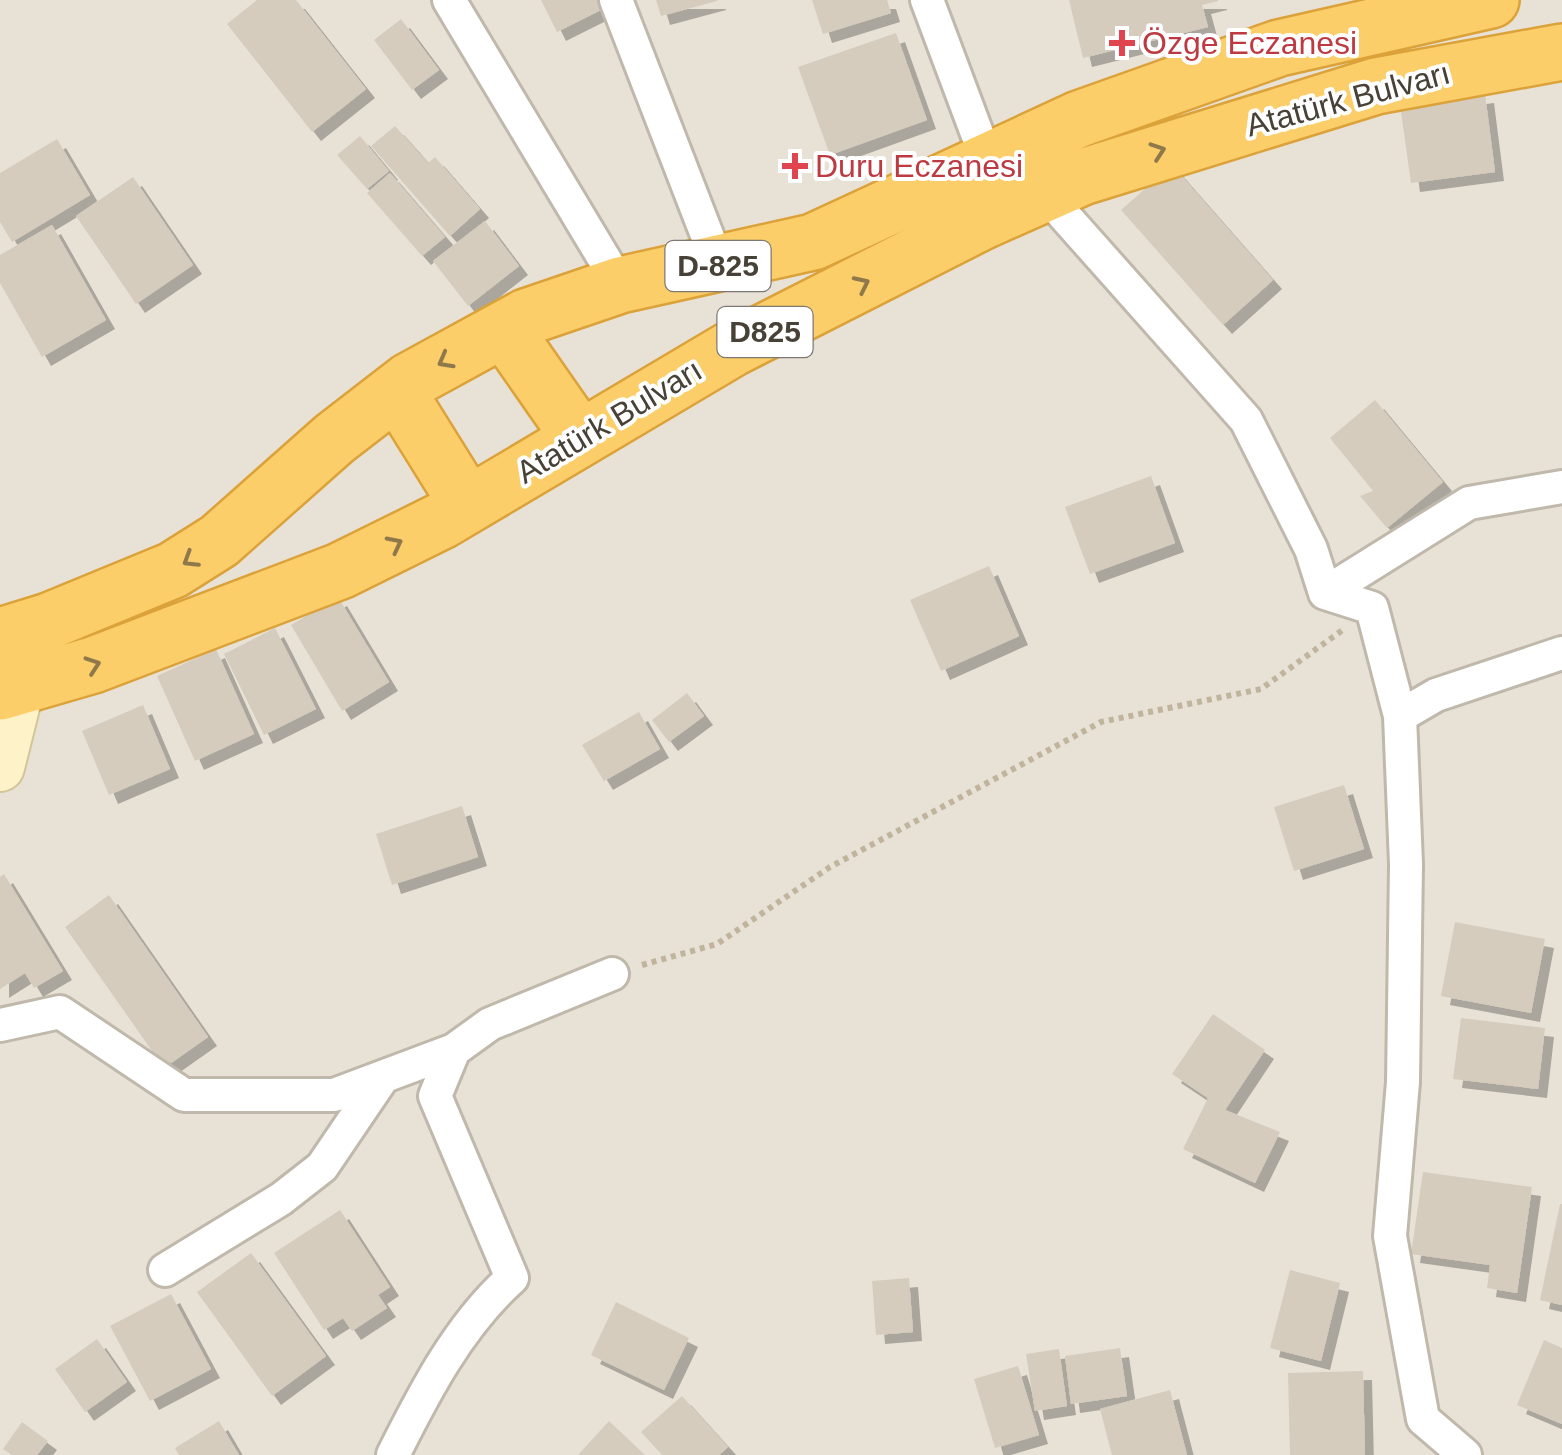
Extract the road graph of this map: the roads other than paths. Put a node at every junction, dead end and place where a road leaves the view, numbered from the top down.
1 (449, 0) edge
2 (616, 0) edge
3 (927, 0) edge
4 (1492, 0) edge
5 (1562, 52) edge
6 (987, 160) junction
7 (1046, 195) junction
8 (719, 266) junction
9 (620, 285) junction
10 (504, 329) junction
11 (397, 391) junction
12 (580, 438) junction
13 (1562, 487) edge
14 (468, 505) junction
15 (1325, 594) junction
16 (0, 636) edge
17 (1562, 653) edge
18 (10, 690) edge
19 (1400, 716) junction
20 (0, 768) edge
21 (612, 974) road end
22 (0, 1025) edge
23 (454, 1050) junction
24 (380, 1080) junction
25 (165, 1270) dead end
26 (393, 1455) edge
27 (1465, 1455) edge

1 - 9 street
2 - 8 street
3 - 6 street
4 - 6 highway, Atatürk Bulvarı / D-825
7 -> 5 highway, Atatürk Bulvarı / D825
6 - 8 highway, Atatürk Bulvarı / D-825
12 -> 7 highway, Atatürk Bulvarı / D825
7 - 15 street
8 - 9 highway, Atatürk Bulvarı / D-825
9 - 10 highway, Atatürk Bulvarı / D-825
10 -> 11 highway, Atatürk Bulvarı / D-825
10 - 12 highway
11 - 14 highway
11 -> 16 highway, Atatürk Bulvarı / D-825
12 - 14 highway, Atatürk Bulvarı / D825
13 - 15 street
18 -> 14 highway, Atatürk Bulvarı / D825
15 - 19 street
17 - 19 street
18 - 20 street
19 - 27 street
21 - 23 street
22 - 24 street
23 - 24 street
23 - 26 street
24 - 25 street

